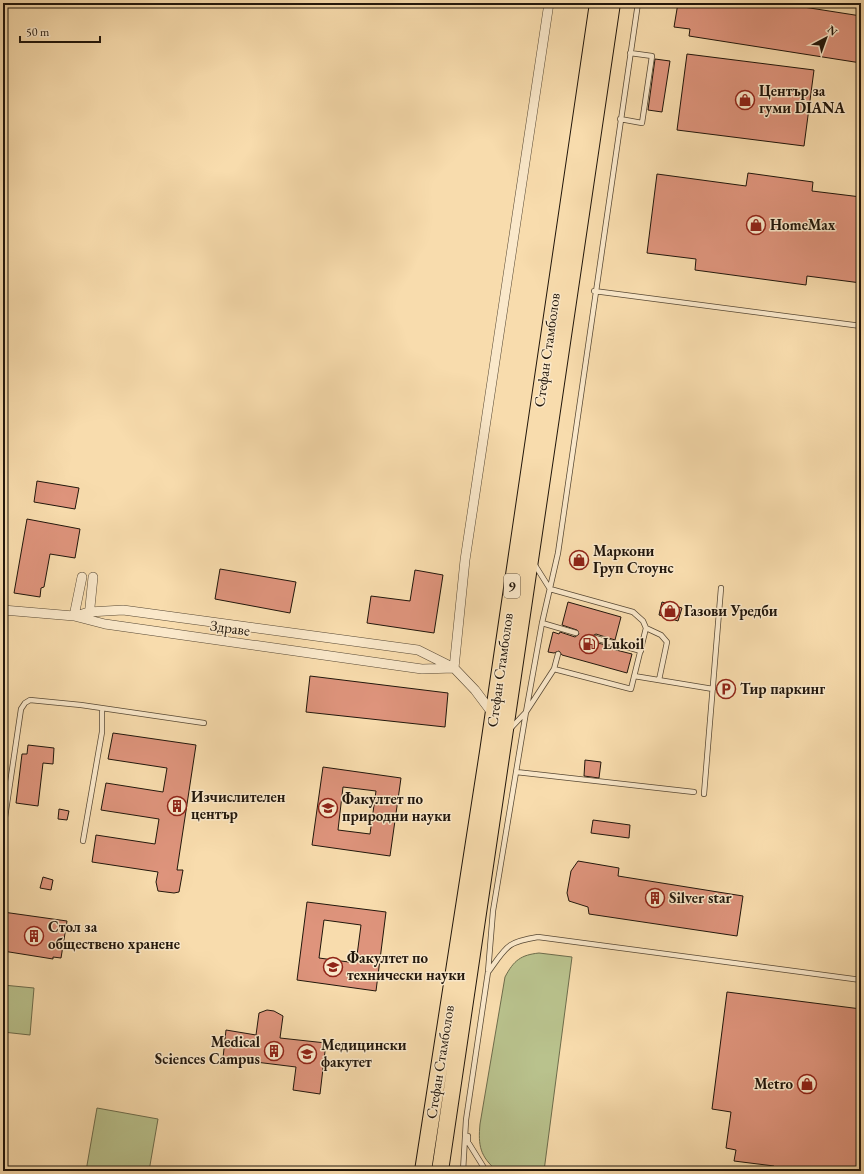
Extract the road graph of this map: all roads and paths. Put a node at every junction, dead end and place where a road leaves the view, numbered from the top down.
1 (549, 3) edge
2 (598, 3) edge
3 (612, 3) edge
4 (638, 3) edge
5 (630, 52) junction
6 (620, 119) junction
7 (594, 291) junction
8 (861, 326) edge
9 (530, 557) junction
10 (82, 577) dead end
11 (93, 577) dead end
12 (721, 588) dead end
13 (550, 589) junction
14 (3, 610) edge
15 (74, 616) junction
16 (89, 616) junction
17 (542, 623) junction
18 (646, 628) junction
19 (564, 629) junction
20 (576, 633) dead end
21 (563, 635) dead end
22 (595, 638) dead end
23 (640, 651) junction
24 (558, 654) dead end
25 (454, 668) junction
26 (554, 669) junction
27 (634, 676) junction
28 (659, 680) junction
29 (713, 689) junction
30 (102, 709) junction
31 (526, 712) junction
32 (494, 714) junction
33 (204, 723) dead end
34 (502, 738) junction
35 (516, 772) junction
36 (694, 792) dead end
37 (704, 794) dead end
38 (3, 831) edge
39 (83, 841) dead end
40 (488, 972) junction
41 (861, 980) edge
42 (466, 1120) junction
43 (423, 1170) edge
44 (440, 1171) edge
45 (463, 1171) edge
46 (486, 1171) edge

1 - 25 street
2 - 32 highway, Стефан Стамболов / 9
3 - 9 highway, Стефан Стамболов / 9
4 - 5 lane
5 - 6 lane
5 - 6 lane
6 - 7 lane
7 - 8 lane
7 - 13 lane
9 - 13 lane
9 - 34 highway, Стефан Стамболов / 9
10 - 15 street
11 - 16 street
12 - 29 lane
13 - 17 lane
13 - 18 lane
14 - 15 street
15 - 16 street
16 - 25 street, Здраве
16 - 25 street
17 - 19 lane
17 - 31 lane
18 - 23 lane
18 - 28 lane
19 - 20 lane
19 - 21 lane
22 - 23 lane
23 - 27 lane
24 - 26 lane
25 - 32 street
26 - 27 lane
26 - 31 lane
27 - 28 lane
28 - 29 lane
29 - 37 lane
30 - 33 lane
30 - 38 lane
30 - 39 lane
31 - 34 lane
31 - 35 lane
32 - 43 highway, Стефан Стамболов / 9
34 - 44 highway, Стефан Стамболов / 9
35 - 36 lane
35 - 40 lane
40 - 41 lane
40 - 42 lane
42 - 45 lane
42 - 46 lane

